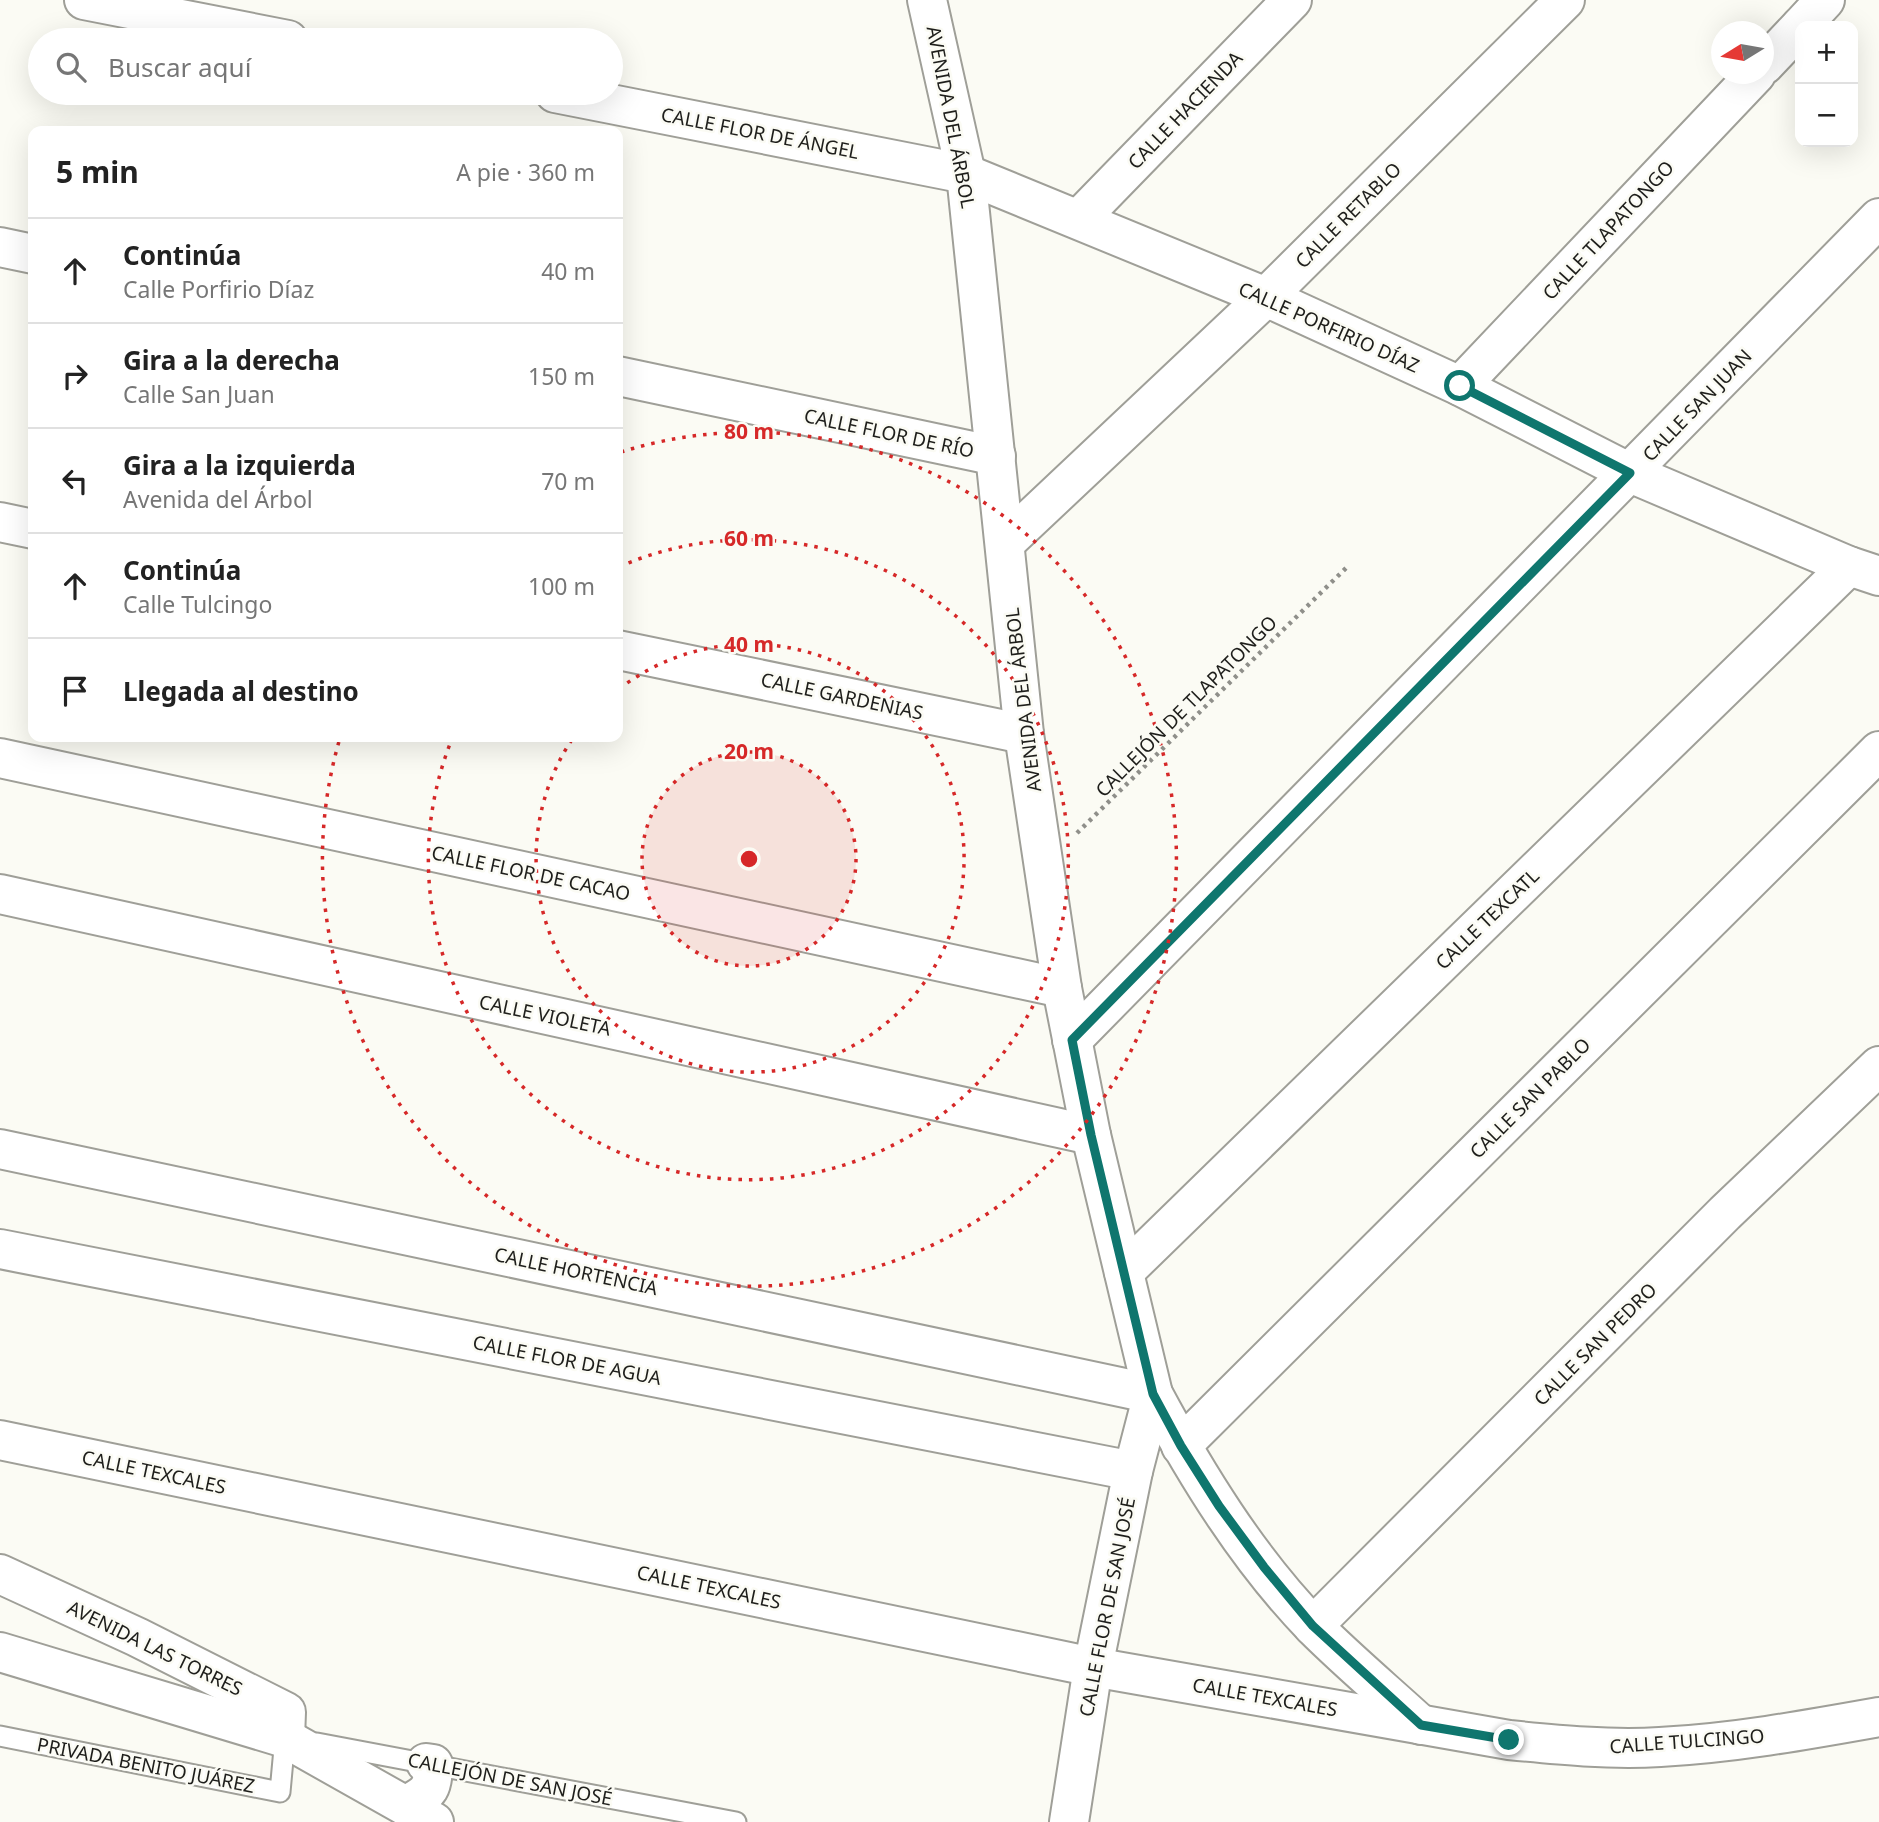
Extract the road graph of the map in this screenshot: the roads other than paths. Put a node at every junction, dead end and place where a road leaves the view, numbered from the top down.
1 (84, 0) edge
2 (927, 0) edge
3 (1292, 0) edge
4 (1565, 0) edge
5 (1825, 0) edge
6 (1805, 21) edge
7 (227, 28) edge
8 (1795, 31) edge
9 (1774, 53) edge
10 (1747, 84) edge
11 (616, 105) edge
12 (966, 174) junction
13 (1879, 218) edge
14 (1079, 219) junction
15 (0, 247) edge
16 (28, 253) edge
17 (1266, 297) junction
18 (623, 377) edge
19 (1460, 386) junction
20 (996, 456) junction
21 (1630, 473) junction
22 (0, 522) edge
23 (28, 528) edge
24 (1006, 542) junction
25 (1864, 571) edge
26 (623, 651) edge
27 (1024, 734) junction
28 (1879, 751) edge
29 (0, 758) edge
30 (0, 894) edge
31 (1062, 988) junction
32 (1072, 1040) junction
33 (1879, 1066) edge
34 (1091, 1135) junction
35 (0, 1149) edge
36 (0, 1250) edge
37 (1124, 1272) junction
38 (1153, 1394) junction
39 (0, 1440) edge
40 (1181, 1446) junction
41 (1133, 1471) junction
42 (0, 1574) edge
43 (1313, 1626) junction
44 (0, 1652) edge
45 (1093, 1667) junction
46 (1879, 1717) edge
47 (1421, 1725) junction
48 (0, 1736) edge
49 (285, 1738) junction
50 (426, 1763) junction
51 (420, 1814) edge
52 (736, 1822) edge
53 (1069, 1822) edge

1 - 7 street
2 - 12 street, AVENIDA DEL ÁRBOL
3 - 14 street, CALLE HACIENDA
4 - 17 street, CALLE RETABLO
5 - 6 street
8 - 9 street
10 - 19 street, CALLE TLAPATONGO
11 - 12 street, CALLE FLOR DE ÁNGEL
12 - 14 street, CALLE PORFIRIO DÍAZ
12 - 20 street, AVENIDA DEL ÁRBOL
13 - 21 street, CALLE SAN JUAN
14 - 17 street, CALLE PORFIRIO DÍAZ
15 - 16 street
17 - 19 street, CALLE PORFIRIO DÍAZ
17 - 24 street, CALLE RETABLO
18 - 20 street, CALLE FLOR DE RÍO
19 - 21 street, CALLE PORFIRIO DÍAZ
20 - 24 street, AVENIDA DEL ÁRBOL
21 - 25 street, CALLE PORFIRIO DÍAZ
21 - 32 street, CALLE SAN JUAN
22 - 23 street
24 - 27 street, AVENIDA DEL ÁRBOL
25 - 37 street, CALLE TEXCATL
26 - 27 street, CALLE GARDENIAS
27 - 31 street, AVENIDA DEL ÁRBOL
28 - 40 street, CALLE SAN PABLO
29 - 31 street, CALLE FLOR DE CACAO
30 - 34 street, CALLE VIOLETA
31 - 32 street, AVENIDA DEL ÁRBOL
32 - 34 street, AVENIDA DEL ÁRBOL
33 - 43 street, CALLE SAN PEDRO
34 - 37 street, AVENIDA DEL ÁRBOL
35 - 38 street, CALLE HORTENCIA
36 - 41 street, CALLE FLOR DE AGUA
37 - 38 street, AVENIDA DEL ÁRBOL
38 - 40 street
38 - 41 street, CALLE FLOR DE SAN JOSÉ
39 - 45 street, CALLE TEXCALES
40 - 43 street
41 - 45 street, CALLE FLOR DE SAN JOSÉ
42 - 49 street, AVENIDA LAS TORRES
43 - 47 street
44 - 49 street, AVENIDA LAS TORRES
45 - 47 street, CALLE TEXCALES
45 - 53 street, CALLE FLOR DE SAN JOSÉ
46 - 47 street, CALLE TULCINGO
48 - 49 lane, PRIVADA BENITO JUÁREZ
49 - 50 lane, CALLEJÓN DE SAN JOSÉ
49 - 51 street, AVENIDA LAS TORRES
50 - 51 street
50 - 52 lane, CALLEJÓN DE SAN JOSÉ

